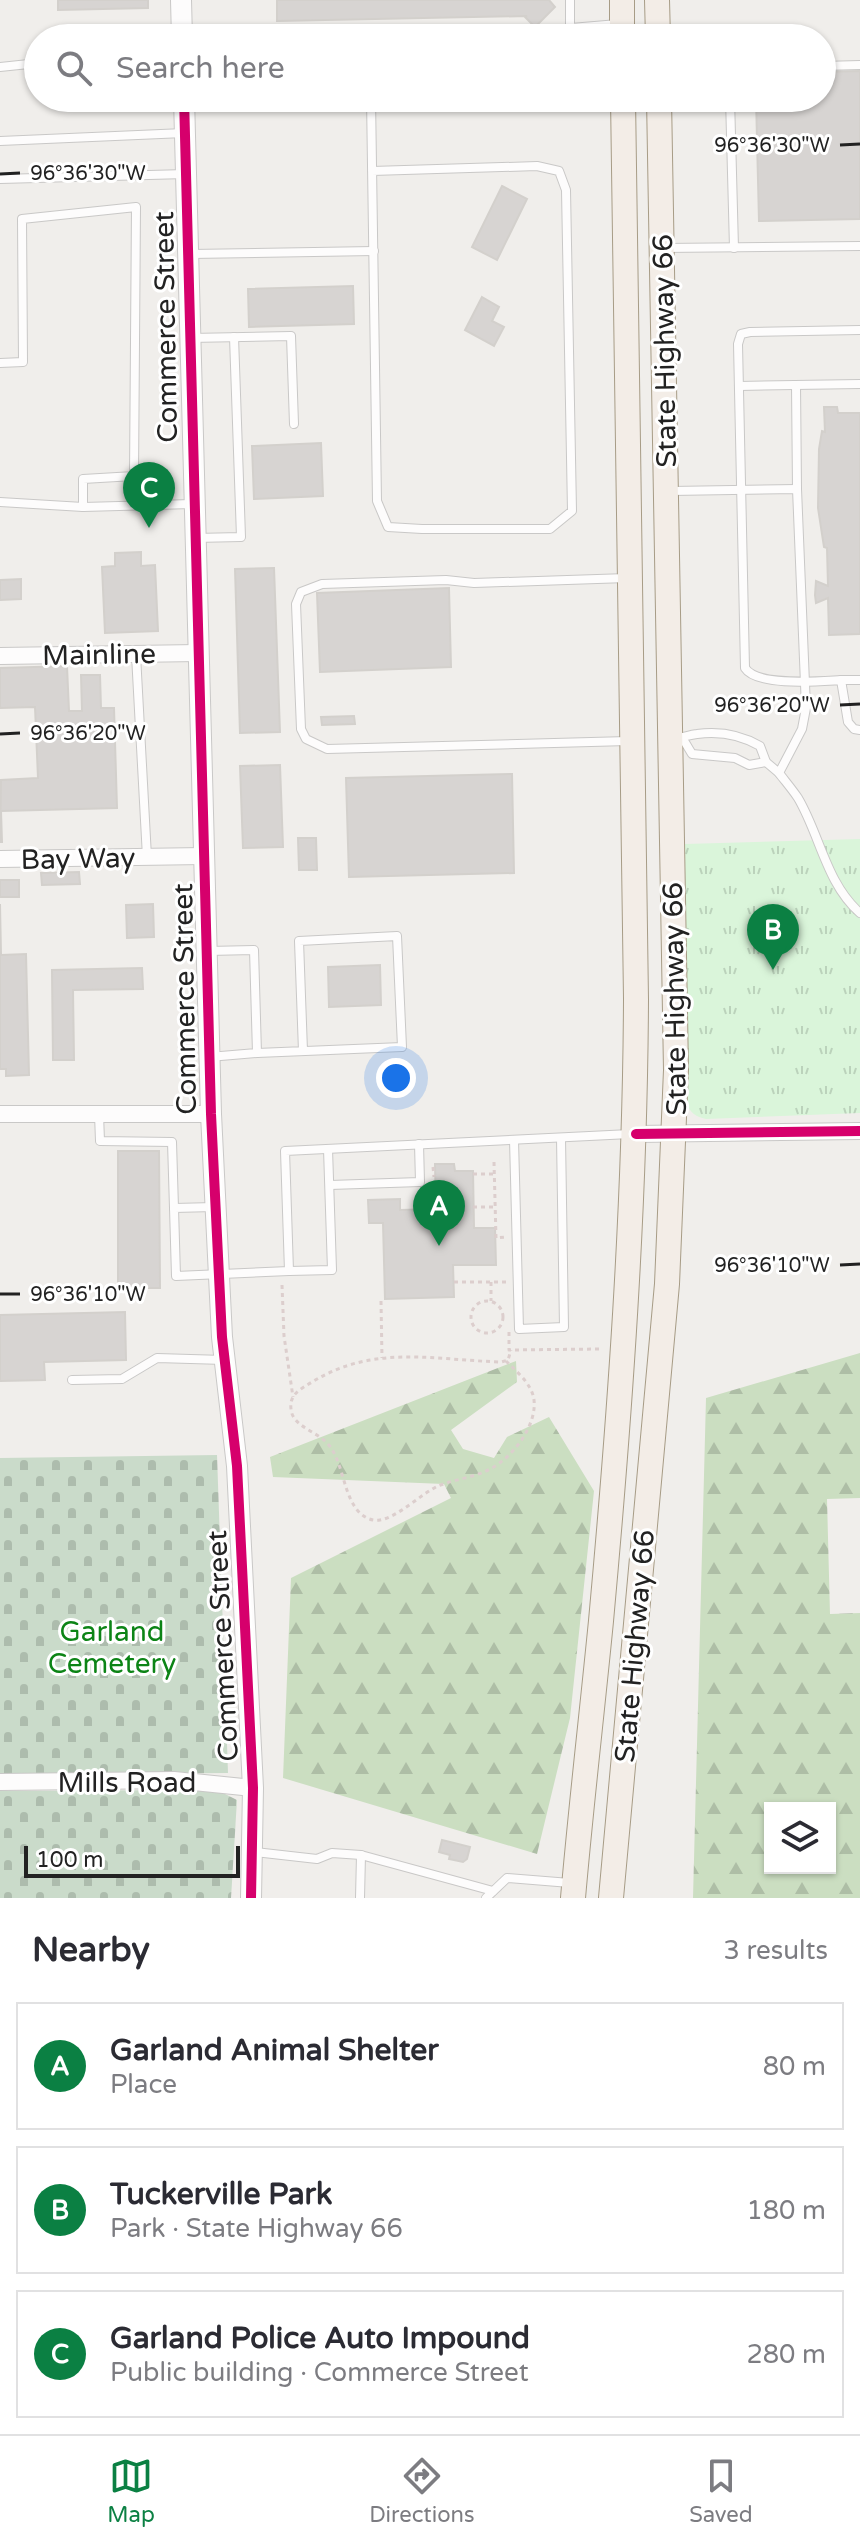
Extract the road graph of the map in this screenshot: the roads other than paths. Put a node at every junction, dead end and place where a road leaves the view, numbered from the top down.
1 (181, 0) edge
2 (570, 0) edge
3 (657, 20) edge
4 (622, 21) edge
5 (182, 24) edge
6 (571, 24) edge
7 (600, 24) edge
8 (24, 64) edge
9 (860, 65) edge
10 (836, 66) edge
11 (0, 67) edge
12 (184, 112) edge
13 (371, 112) edge
14 (623, 112) edge
15 (659, 112) edge
16 (730, 112) edge
17 (185, 132) junction
18 (0, 141) edge
19 (372, 171) junction
20 (186, 174) junction
21 (0, 179) edge
22 (860, 246) edge
23 (662, 248) junction
24 (734, 248) junction
25 (374, 251) junction
26 (187, 254) junction
27 (860, 330) edge
28 (234, 337) junction
29 (189, 338) junction
30 (0, 363) edge
31 (860, 384) edge
32 (796, 385) junction
33 (739, 386) junction
34 (294, 424) dead end
35 (797, 489) junction
36 (742, 490) junction
37 (666, 491) junction
38 (0, 502) edge
39 (193, 504) junction
40 (83, 507) junction
41 (194, 538) junction
42 (630, 578) junction
43 (198, 653) junction
44 (136, 654) junction
45 (0, 656) edge
46 (841, 680) junction
47 (860, 680) edge
48 (804, 682) junction
49 (860, 730) edge
50 (676, 738) junction
51 (633, 741) junction
52 (766, 762) junction
53 (779, 773) junction
54 (204, 856) junction
55 (147, 857) junction
56 (0, 859) edge
57 (860, 913) edge
58 (207, 951) junction
59 (303, 1051) junction
60 (257, 1053) junction
61 (209, 1057) junction
62 (0, 1114) edge
63 (99, 1114) junction
64 (211, 1114) junction
65 (860, 1131) edge
66 (636, 1134) junction
67 (675, 1134) junction
68 (561, 1138) junction
69 (514, 1140) junction
70 (419, 1144) junction
71 (328, 1149) junction
72 (330, 1185) junction
73 (215, 1207) junction
74 (174, 1208) junction
75 (289, 1271) junction
76 (219, 1275) junction
77 (224, 1360) junction
78 (72, 1380) dead end
79 (0, 1782) edge
80 (253, 1788) junction
81 (251, 1852) junction
82 (361, 1855) junction
83 (493, 1891) junction
84 (574, 1891) edge
85 (251, 1898) edge
86 (360, 1898) edge
87 (486, 1898) edge
88 (611, 1898) edge

1 - 5 street
2 - 6 lane
3 - 4 main road
4 - 7 lane
8 - 11 lane
9 - 10 lane
12 - 17 street, Commerce Street
13 - 19 lane
14 - 42 main road, State Highway 66
15 - 23 main road, State Highway 66
16 - 24 lane
17 - 18 lane
17 - 20 street, Commerce Street
19 - 25 lane
19 - 25 lane
20 - 21 lane
20 - 26 street, Commerce Street
22 - 24 lane
23 - 24 lane
23 - 37 main road, State Highway 66
25 - 26 lane
26 - 29 street, Commerce Street
27 - 33 lane
28 - 29 lane
28 - 34 lane
28 - 41 lane
29 - 39 street, Commerce Street
30 - 40 lane
31 - 32 lane
32 - 33 lane
32 - 35 lane
33 - 36 lane
35 - 36 lane
35 - 48 lane
36 - 37 lane
36 - 48 lane
37 - 50 main road, State Highway 66
38 - 40 lane
39 - 40 lane
39 - 41 street, Commerce Street
41 - 43 street, Commerce Street
42 - 51 main road, State Highway 66
42 - 51 lane
43 - 44 street, Mainline
43 - 54 street, Commerce Street
44 - 45 street, Mainline
44 - 55 lane
46 - 47 lane
46 - 48 lane
46 - 49 lane
48 - 53 lane
50 - 51 main road
50 - 52 lane
50 - 52 lane
50 - 67 main road, State Highway 66
51 - 66 main road, State Highway 66
52 - 53 lane
53 - 57 lane
54 - 55 street, Bay Way
54 - 58 street, Commerce Street
55 - 56 street, Bay Way
58 - 60 lane
58 - 61 street, Commerce Street
59 - 59 lane
59 - 60 lane
60 - 61 lane
61 - 64 street, Commerce Street
62 - 63 street
63 - 64 street
63 - 74 lane
64 - 73 street, Commerce Street
65 - 67 street
66 - 67 street
66 - 68 lane
66 - 84 main road, State Highway 66
67 - 88 main road, State Highway 66
68 - 69 lane
68 - 69 lane
69 - 70 lane
70 - 71 lane
70 - 72 lane
71 - 72 lane
71 - 75 lane
72 - 75 lane
73 - 74 lane
73 - 76 street, Commerce Street
74 - 76 lane
75 - 76 lane
76 - 77 street, Commerce Street
77 - 78 lane
77 - 80 street, Commerce Street
79 - 80 street, Mills Road
80 - 81 street, Commerce Street
81 - 82 lane
81 - 85 street, Commerce Street
82 - 83 lane
82 - 86 lane
83 - 84 lane
83 - 87 lane

